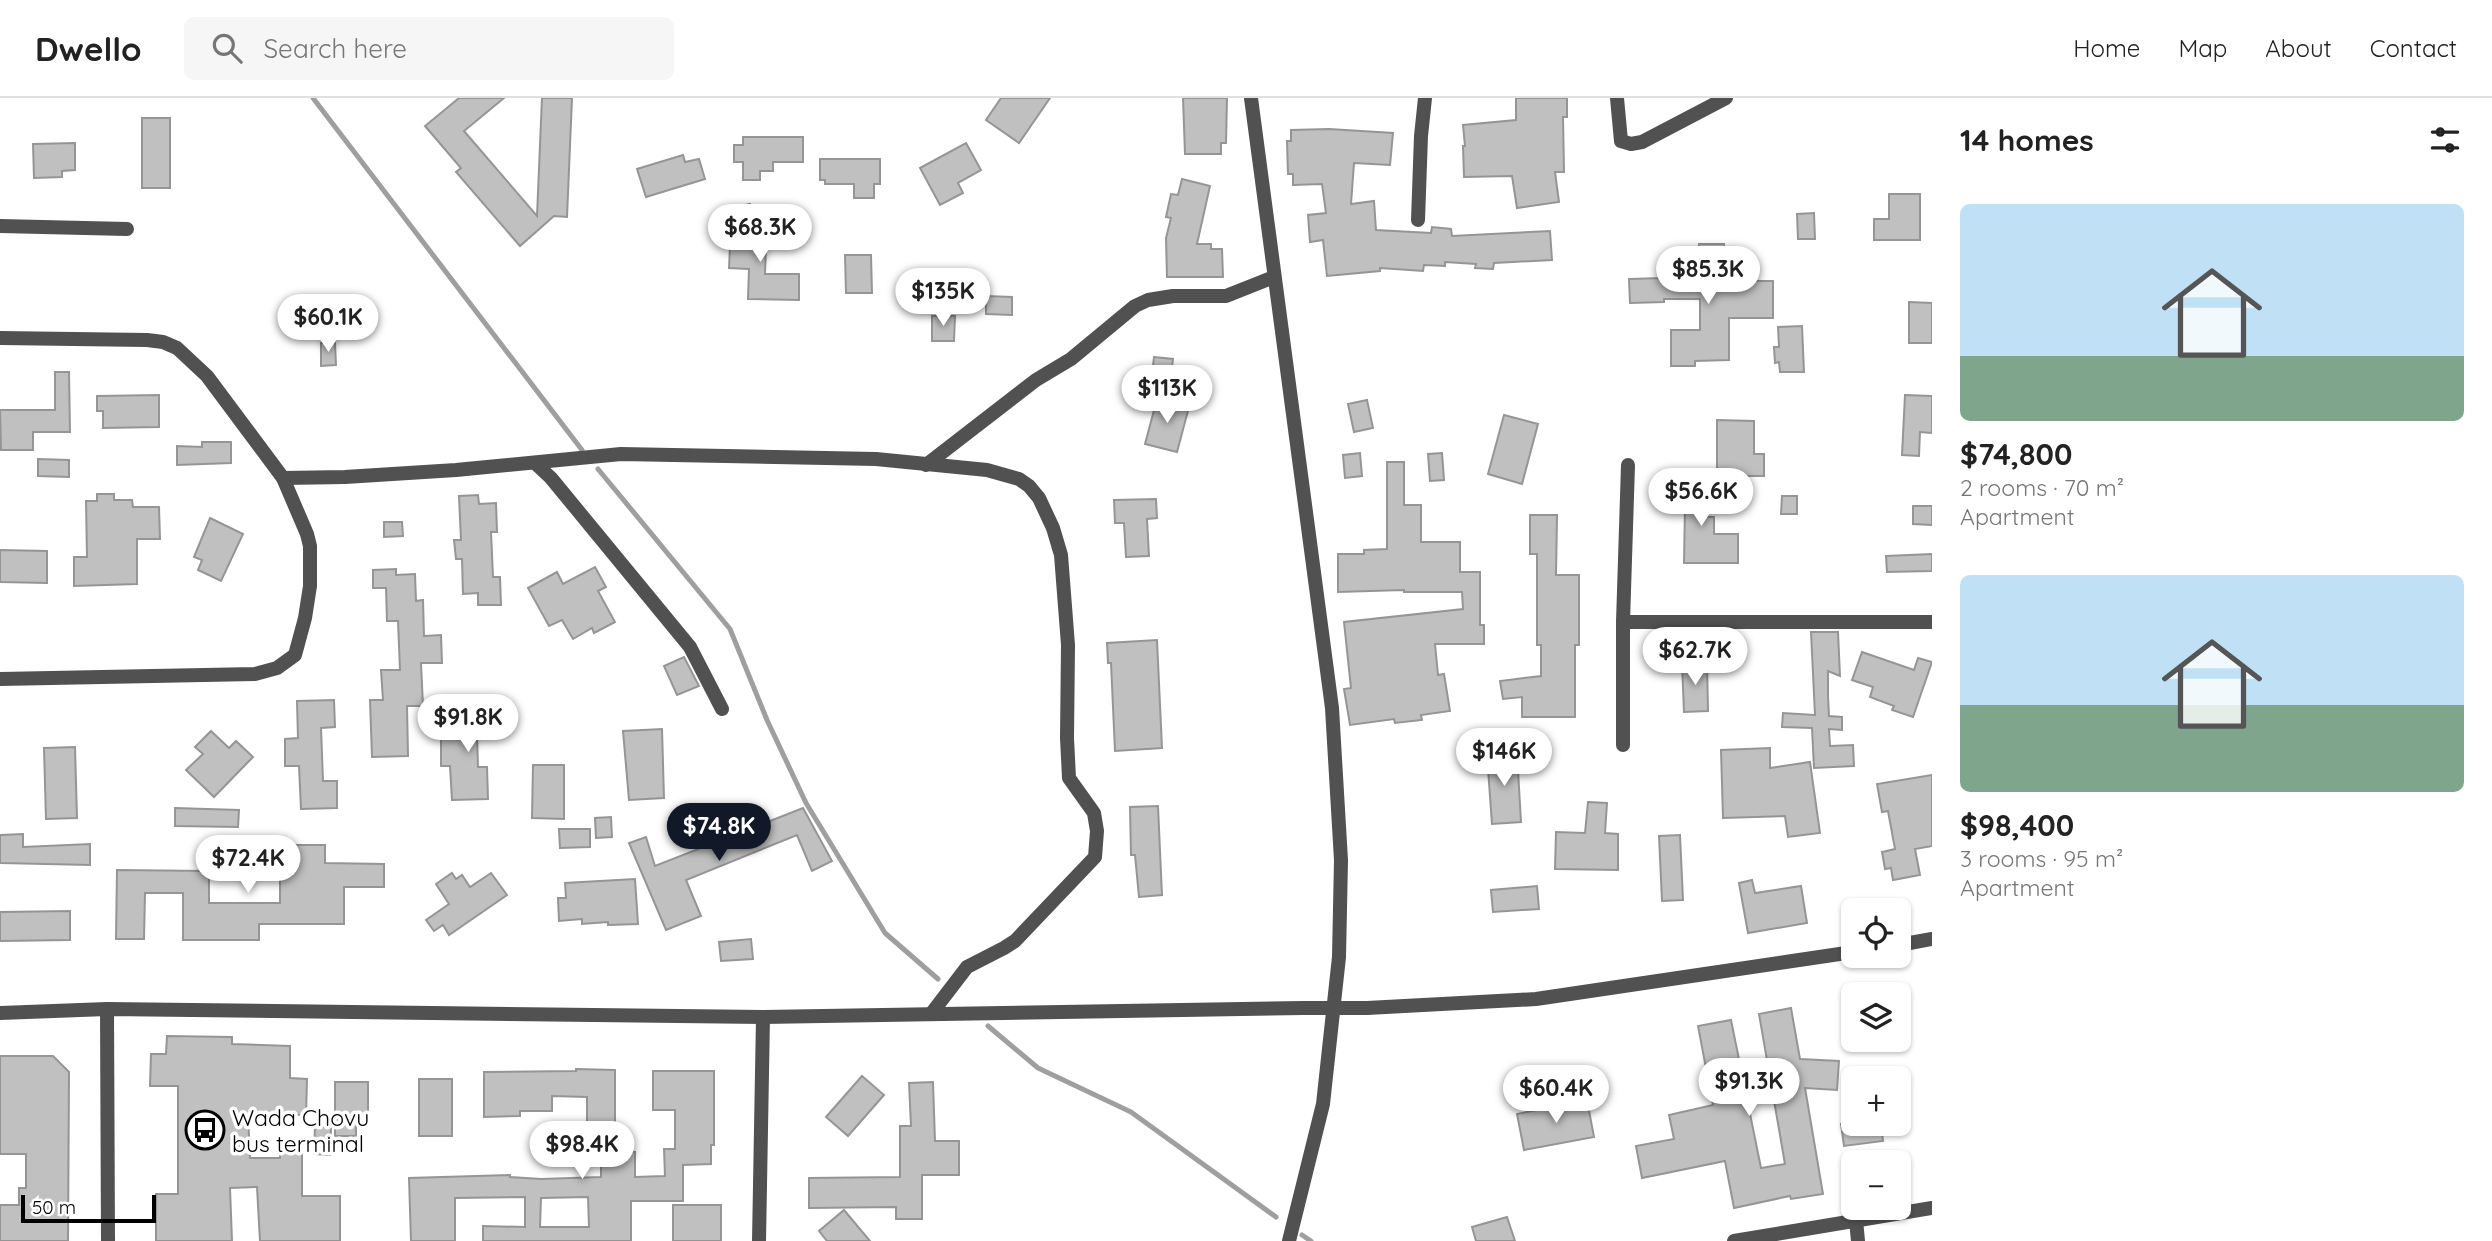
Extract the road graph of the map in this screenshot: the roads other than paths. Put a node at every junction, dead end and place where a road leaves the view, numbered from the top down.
1 (1251, 98) edge
2 (1425, 98) edge
3 (1617, 98) edge
4 (1726, 98) edge
5 (1418, 220) dead end
6 (0, 226) edge
7 (127, 229) dead end
8 (1274, 277) junction
9 (0, 338) edge
10 (536, 463) junction
11 (926, 465) junction
12 (1628, 465) dead end
13 (283, 478) junction
14 (1623, 622) junction
15 (1932, 622) edge
16 (0, 679) edge
17 (722, 709) dead end
18 (1623, 745) dead end
19 (1932, 939) edge
20 (1911, 943) edge
21 (1841, 954) edge
22 (107, 1009) junction
23 (0, 1013) edge
24 (931, 1014) junction
25 (763, 1017) junction
26 (1932, 1208) edge
27 (1911, 1211) edge
28 (1856, 1220) joint
29 (108, 1241) edge
30 (760, 1241) edge
31 (1289, 1241) edge
32 (1734, 1241) edge
33 (1858, 1241) edge

1 - 8 street
2 - 5 street
3 - 4 street
6 - 7 street
8 - 11 street
8 - 31 street
9 - 13 street
10 - 11 street
10 - 13 street
10 - 17 street
11 - 24 street
12 - 14 street
13 - 16 street
14 - 15 street
14 - 18 street
19 - 20 street
21 - 24 street, bridge
22 - 23 street
22 - 25 street
22 - 29 street
24 - 25 street
25 - 30 street
26 - 27 street
28 - 32 street
28 - 33 street

